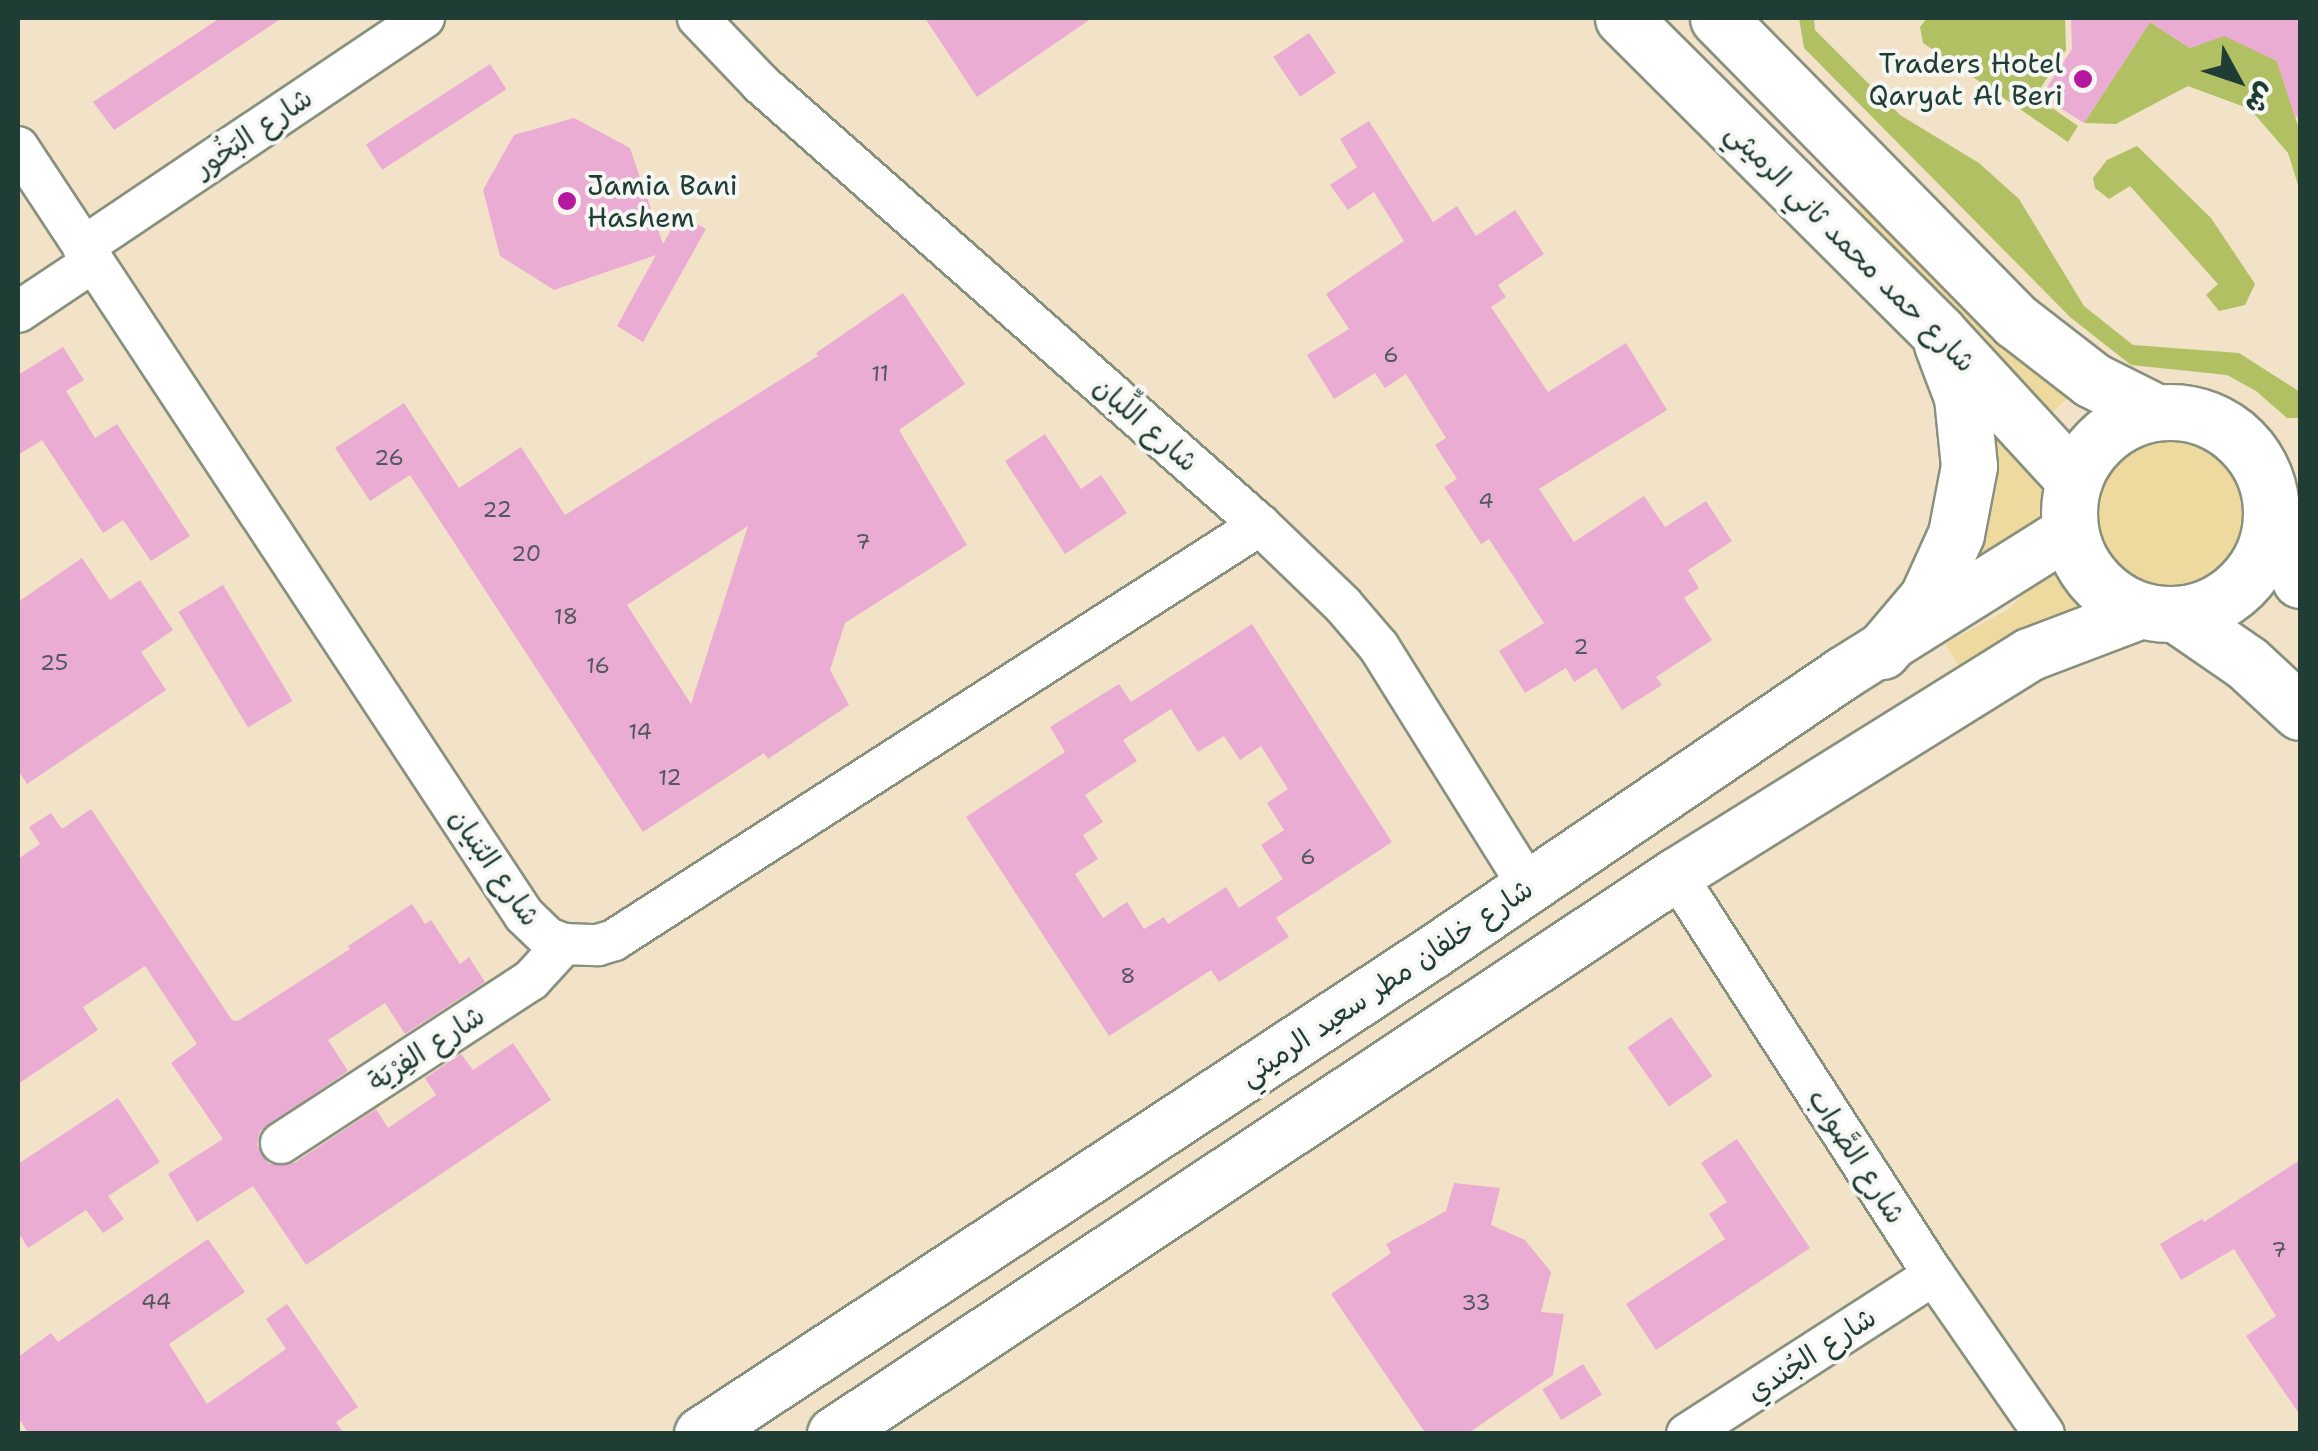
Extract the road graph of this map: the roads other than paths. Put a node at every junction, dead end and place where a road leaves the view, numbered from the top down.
1 (424, 18) edge
2 (698, 18) edge
3 (1623, 18) edge
4 (1718, 18) edge
5 (18, 147) edge
6 (88, 255) junction
7 (18, 312) edge
8 (1938, 332) junction
9 (2156, 412) junction
10 (2072, 505) junction
11 (2272, 514) junction
12 (1260, 525) junction
13 (2300, 580) edge
14 (2160, 613) junction
15 (1882, 651) junction
16 (2300, 712) edge
17 (1676, 874) junction
18 (1529, 887) junction
19 (564, 944) junction
20 (281, 1143) dead end
21 (1934, 1276) junction
22 (701, 1434) edge
23 (834, 1434) edge
24 (1687, 1434) edge
25 (2044, 1434) edge

1 - 6 street, شارع البَخُور
2 - 12 street, شارع اللِّبان
3 - 8 main road, شارع حمد محمد ثاني الرميثي
4 - 9 main road
5 - 6 street, شارع البُنيان
6 - 7 street, شارع البَخُور
6 - 19 street, شارع البُنيان
8 - 10 main road, شارع حمد محمد ثاني الرميثي
8 - 15 main road
9 - 10 main road
9 - 11 main road
10 - 14 main road
10 - 15 street, شارع خلفان مطر سعيد الرميثي
11 - 13 main road
11 - 14 main road
12 - 18 street, شارع اللِّبان
12 - 19 street, شارع البُنيان
14 - 16 main road
14 - 17 street
15 - 18 street, شارع خلفان مطر سعيد الرميثي
17 - 21 street, شارع الصَّواب
17 - 23 street
18 - 22 street, شارع خلفان مطر سعيد الرميثي
19 - 20 street, شارع الفِرْيَة
21 - 24 street, شارع الجُندي
21 - 25 street, شارع الصَّواب

